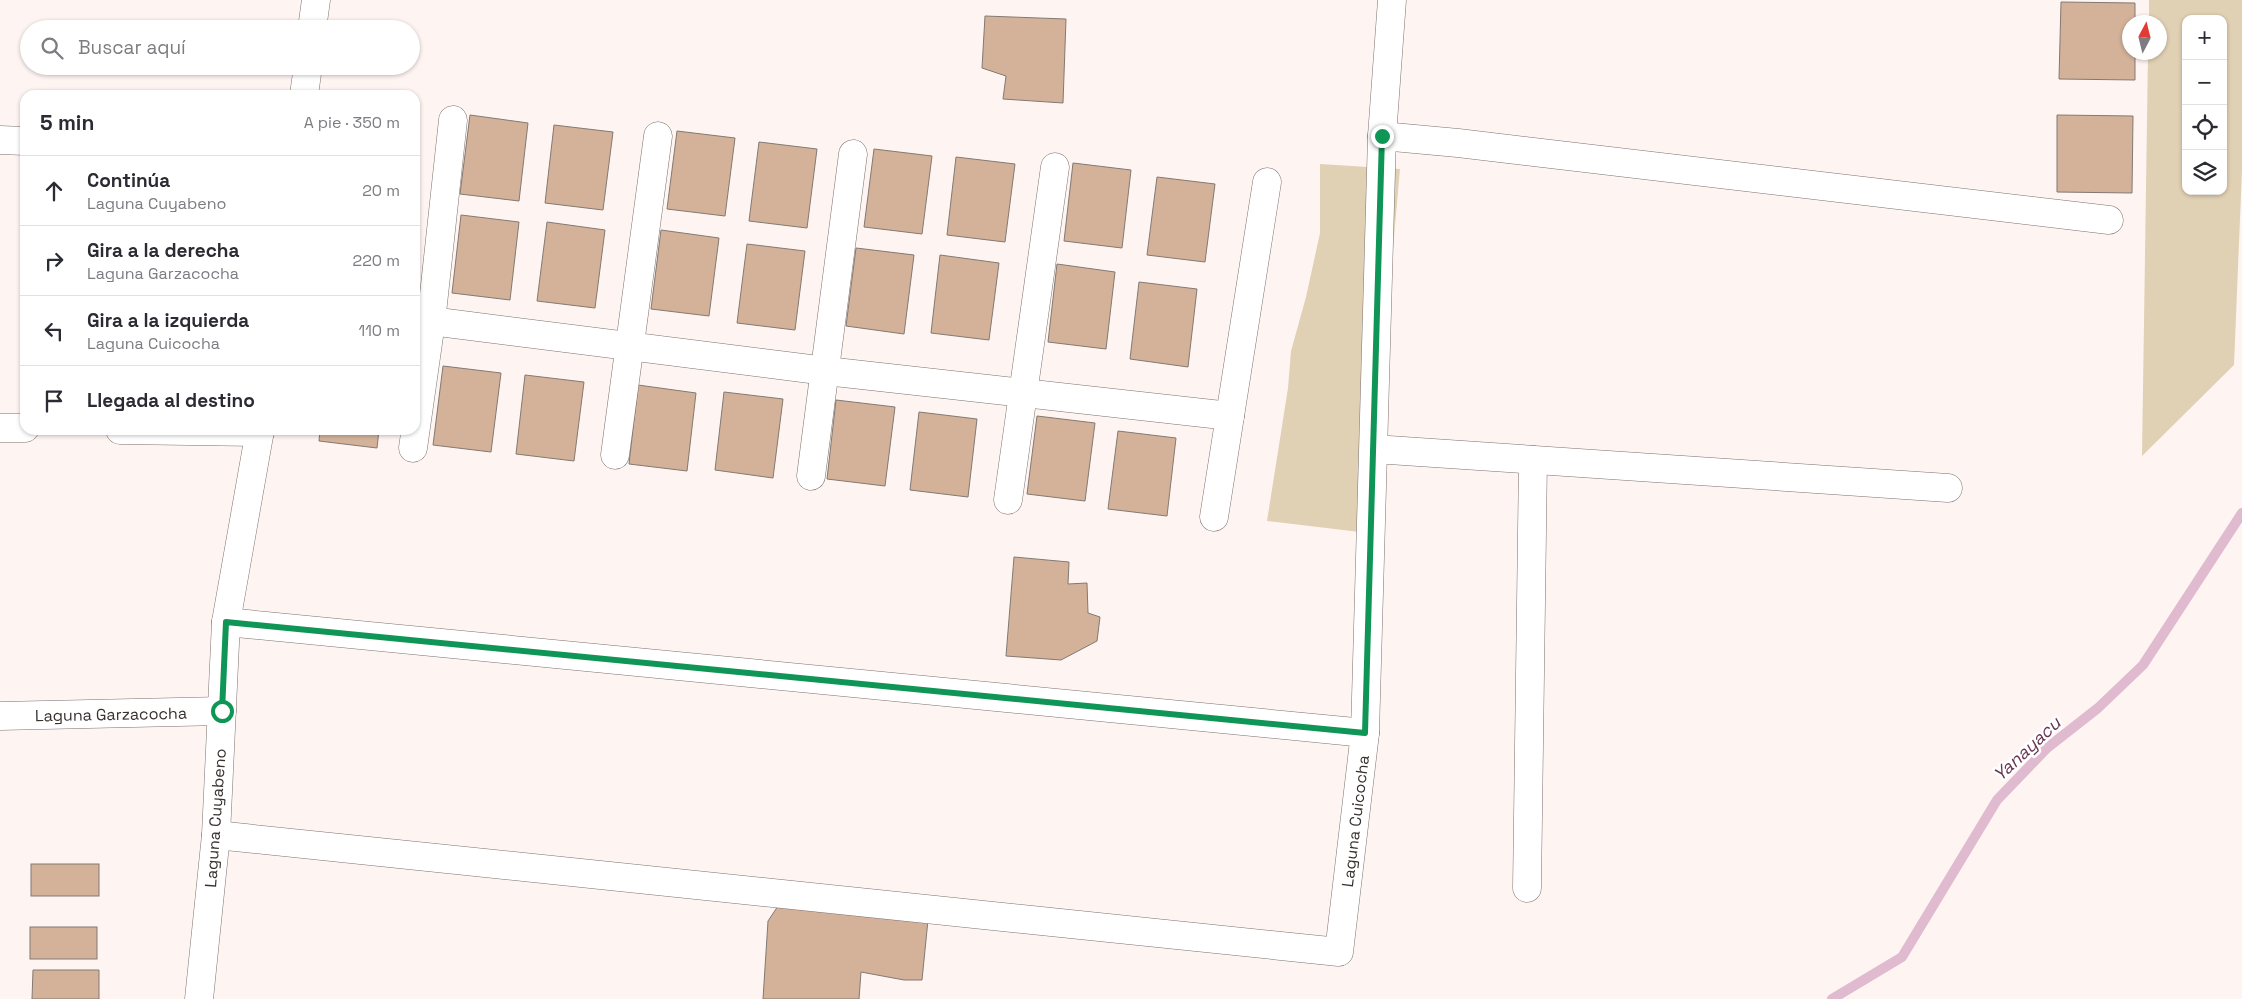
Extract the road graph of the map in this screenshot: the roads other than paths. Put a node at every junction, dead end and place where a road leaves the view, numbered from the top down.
1 (316, 0) edge
2 (1392, 0) edge
3 (313, 20) edge
4 (307, 75) edge
5 (305, 90) edge
6 (453, 120) dead end
7 (658, 136) dead end
8 (1382, 136) junction
9 (0, 140) edge
10 (20, 141) edge
11 (853, 154) dead end
12 (1054, 167) dead end
13 (1267, 182) dead end
14 (2109, 220) dead end
15 (423, 320) edge
16 (630, 345) junction
17 (420, 358) edge
18 (826, 371) junction
19 (1024, 391) junction
20 (1230, 416) junction
21 (0, 428) edge
22 (20, 428) edge
23 (259, 435) edge
24 (414, 435) edge
25 (413, 448) dead end
26 (1374, 449) junction
27 (615, 455) dead end
28 (1534, 460) junction
29 (812, 476) dead end
30 (1948, 488) dead end
31 (1008, 500) dead end
32 (1214, 518) dead end
33 (226, 622) junction
34 (222, 711) junction
35 (0, 716) edge
36 (1365, 733) junction
37 (216, 835) junction
38 (1527, 888) dead end
39 (199, 999) edge

1 - 3 street
2 - 8 street, Laguna Cuicocha
4 - 5 street
6 - 15 street
7 - 16 street
8 - 14 street
8 - 26 street, Laguna Cuicocha
9 - 10 street
11 - 18 street
12 - 19 street
13 - 20 street
15 - 16 street
15 - 17 street
16 - 18 street
16 - 27 street
18 - 19 street
18 - 29 street
19 - 20 street
19 - 31 street
20 - 32 street
21 - 22 street
23 - 33 street, Laguna Cuyabeno
24 - 25 street
26 - 28 street
26 - 36 street, Laguna Cuicocha
28 - 30 street
28 - 38 street
33 - 34 street, Laguna Cuyabeno
33 - 36 street
34 - 35 street, Laguna Garzacocha
34 - 37 street, Laguna Cuyabeno
36 - 37 street, Laguna Cuicocha
37 - 39 street, Laguna Cuyabeno

